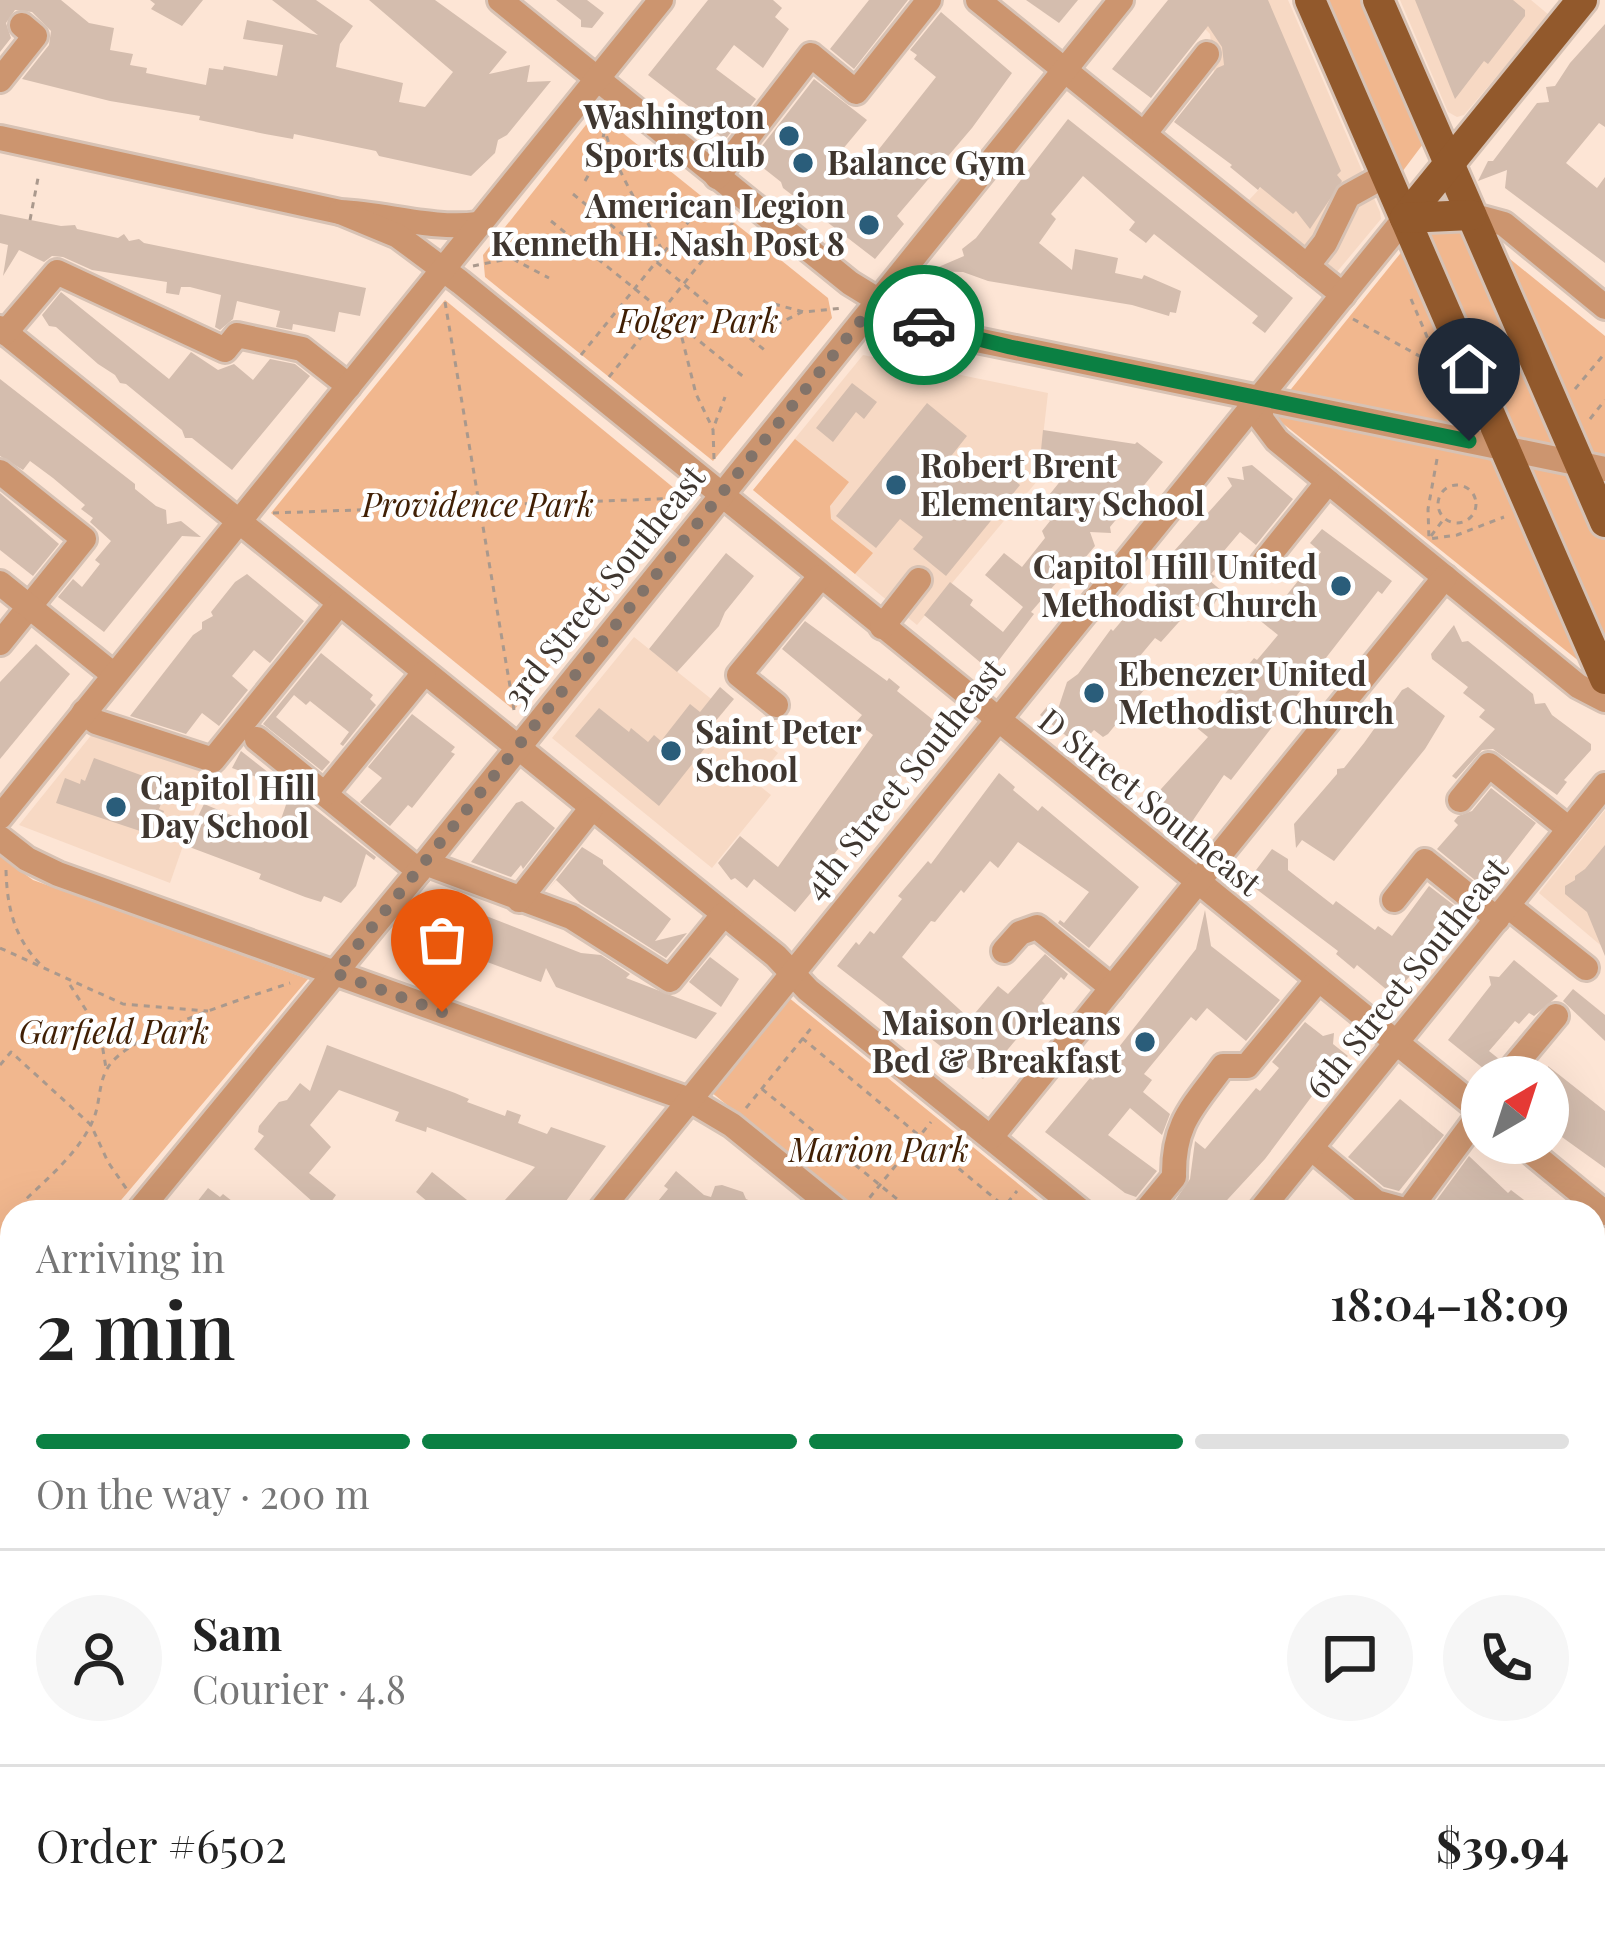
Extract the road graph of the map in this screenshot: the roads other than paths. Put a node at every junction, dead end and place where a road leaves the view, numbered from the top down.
1 (500, 0) edge
2 (661, 0) edge
3 (928, 0) edge
4 (978, 0) edge
5 (1121, 0) edge
6 (1310, 0) edge
7 (1378, 0) edge
8 (1582, 0) edge
9 (22, 25) dead end
10 (1208, 54) dead end
11 (1064, 70) junction
12 (596, 79) junction
13 (0, 80) edge
14 (1144, 134) junction
15 (0, 138) edge
16 (1449, 164) junction
17 (1386, 176) junction
18 (712, 188) junction
19 (340, 212) junction
20 (1471, 215) junction
21 (1405, 218) junction
22 (478, 224) junction
23 (454, 266) junction
24 (1307, 266) junction
25 (876, 302) junction
26 (1346, 305) junction
27 (1605, 307) edge
28 (3, 330) edge
29 (349, 386) junction
30 (1258, 398) junction
31 (1504, 448) junction
32 (1592, 466) edge
33 (0, 472) edge
34 (1328, 482) junction
35 (720, 495) junction
36 (237, 521) junction
37 (1605, 522) edge
38 (1264, 562) dead end
39 (820, 577) junction
40 (1444, 577) junction
41 (920, 580) dead end
42 (0, 583) edge
43 (339, 604) junction
44 (30, 607) junction
45 (882, 627) junction
46 (0, 643) edge
47 (424, 673) junction
48 (1604, 673) edge
49 (114, 675) junction
50 (1605, 700) edge
51 (776, 705) dead end
52 (84, 712) junction
53 (997, 721) junction
54 (257, 740) dead end
55 (516, 749) junction
56 (1605, 785) edge
57 (325, 794) junction
58 (1460, 800) dead end
59 (591, 809) junction
60 (0, 818) edge
61 (1569, 829) junction
62 (0, 838) edge
63 (422, 867) junction
64 (1197, 882) junction
65 (519, 900) junction
66 (1394, 901) dead end
67 (1502, 912) junction
68 (723, 914) junction
69 (1004, 952) dead end
70 (1586, 968) dead end
71 (335, 973) junction
72 (792, 974) junction
73 (1318, 980) junction
74 (1112, 988) junction
75 (1556, 1016) dead end
76 (1396, 1043) junction
77 (1523, 1056) edge
78 (1461, 1095) edge
79 (689, 1100) junction
80 (991, 1137) junction
81 (1461, 1140) edge
82 (1311, 1148) junction
83 (1546, 1164) edge
84 (136, 1200) edge
85 (609, 1200) edge
86 (837, 1200) edge
87 (1067, 1200) edge
88 (1155, 1200) edge
89 (1269, 1200) edge
90 (1374, 1200) edge
91 (1416, 1200) edge
92 (1589, 1200) edge

1 - 12 street
2 - 12 street
3 - 18 street
4 - 11 street
5 - 11 street, 3rd Street Southeast
6 - 17 main road
7 - 16 main road
8 - 16 main road, 4th Street Southeast
9 - 13 street
10 - 14 street
11 - 14 street
11 - 25 street, 3rd Street Southeast
12 - 18 street
12 - 22 street
14 - 24 street
15 - 19 street
16 - 20 main road
16 - 21 main road, 4th Street Southeast
17 - 21 main road
17 - 24 street
18 - 25 street
19 - 22 street
19 - 23 street, D Street Southeast
20 - 21 main road
20 - 27 street
20 - 32 main road
21 - 26 street, 4th Street Southeast
21 - 31 main road
22 - 23 street
23 - 29 street
23 - 35 street, D Street Southeast
24 - 26 street
25 - 30 street
25 - 35 street, 3rd Street Southeast
26 - 30 street, 4th Street Southeast
28 - 29 street
28 - 36 street
29 - 36 street
30 - 31 street
30 - 34 street
30 - 53 street, 4th Street Southeast
31 - 32 street
31 - 48 main road
32 - 37 main road
33 - 44 street
34 - 38 street
34 - 40 street
35 - 39 street, D Street Southeast
35 - 55 street, 3rd Street Southeast
36 - 43 street
36 - 49 street
39 - 45 street, D Street Southeast
39 - 51 street
40 - 50 street
40 - 64 street
41 - 45 street
42 - 44 street
43 - 47 street
43 - 52 street
44 - 46 street
44 - 49 street
45 - 53 street, D Street Southeast
47 - 55 street
47 - 57 street
49 - 52 street
52 - 60 street
53 - 64 street, D Street Southeast
53 - 72 street, 4th Street Southeast
54 - 57 street
55 - 59 street
55 - 63 street, 3rd Street Southeast
56 - 61 street, 6th Street Southeast
57 - 63 street
58 - 61 street
59 - 65 street
59 - 68 street
61 - 67 street, 6th Street Southeast
62 - 71 street
63 - 65 street
63 - 71 street, 3rd Street Southeast
64 - 73 street, D Street Southeast
64 - 74 street
65 - 68 street
66 - 67 street
67 - 70 street
67 - 76 street, 6th Street Southeast
68 - 72 street
69 - 74 street
71 - 79 street
71 - 84 street, 3rd Street Southeast
72 - 79 street, 4th Street Southeast
72 - 80 street
73 - 76 street, D Street Southeast
73 - 88 street
74 - 80 street
75 - 77 street
76 - 78 street, D Street Southeast
76 - 82 street, 6th Street Southeast
79 - 85 street, 4th Street Southeast
79 - 86 street
80 - 87 street
81 - 91 street
82 - 89 street, 6th Street Southeast
82 - 90 street
83 - 92 street

